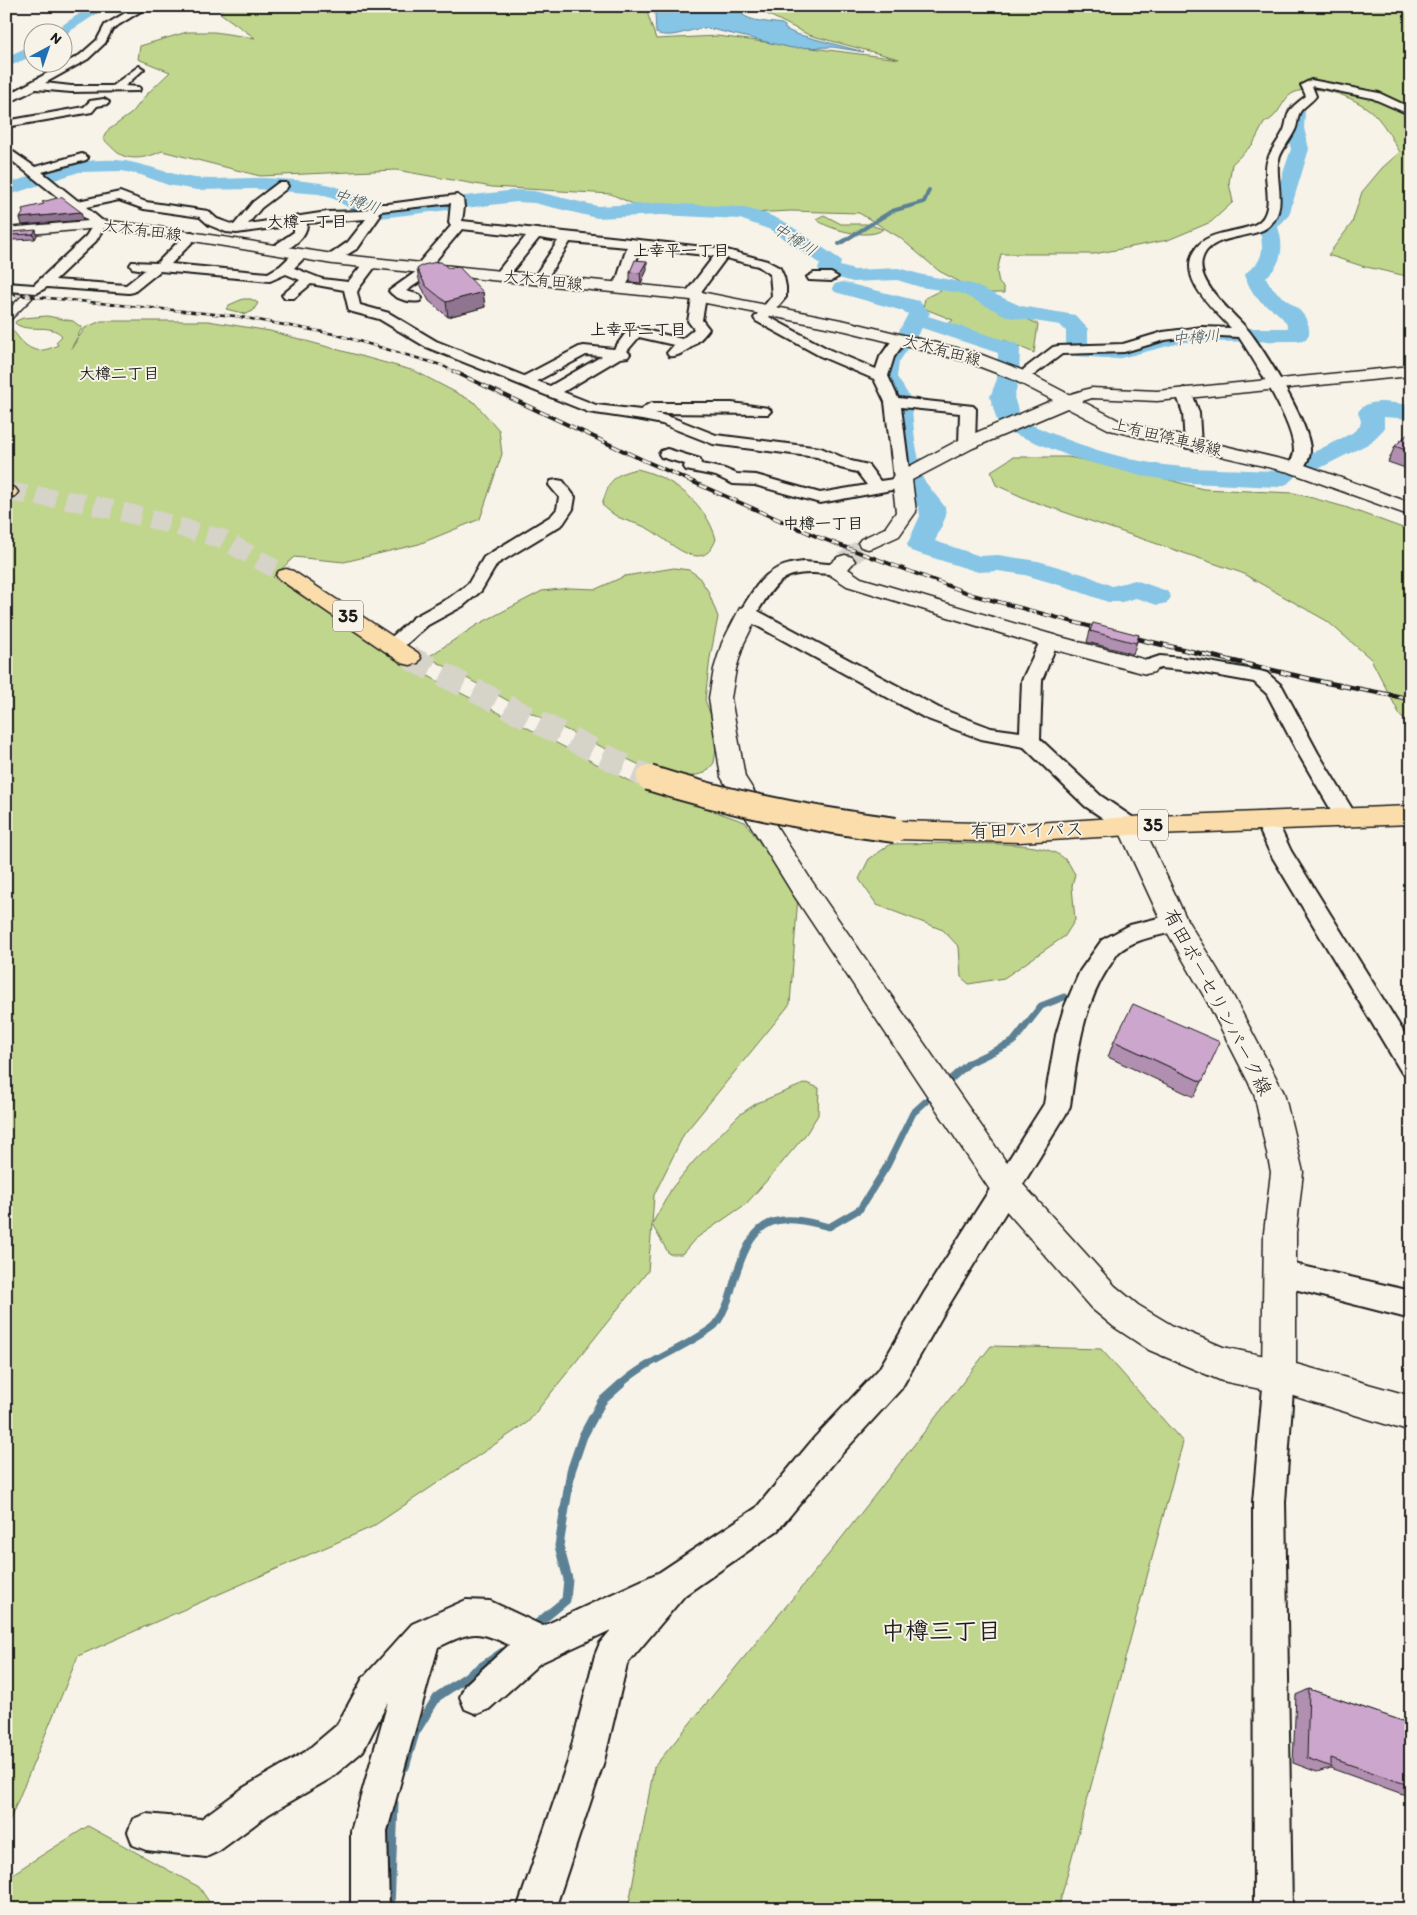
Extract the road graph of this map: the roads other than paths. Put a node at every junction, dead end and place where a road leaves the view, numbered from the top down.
1 (144, 6) edge
2 (139, 69) dead end
3 (32, 85) junction
4 (135, 88) dead end
5 (115, 89) junction
6 (96, 90) junction
7 (7, 101) edge
8 (104, 102) dead end
9 (1411, 112) edge
10 (6, 118) edge
11 (6, 124) edge
12 (6, 150) edge
13 (82, 158) dead end
14 (35, 173) junction
15 (282, 186) dead end
16 (76, 205) junction
17 (372, 212) junction
18 (300, 219) junction
19 (213, 222) junction
20 (100, 224) junction
21 (459, 225) junction
22 (6, 232) edge
23 (536, 232) junction
24 (191, 236) junction
25 (237, 236) junction
26 (566, 238) junction
27 (634, 245) junction
28 (275, 250) junction
29 (723, 253) junction
30 (301, 254) junction
31 (333, 259) junction
32 (370, 264) junction
33 (137, 265) dead end
34 (159, 267) junction
35 (426, 268) junction
36 (285, 269) junction
37 (501, 276) junction
38 (814, 277) dead end
39 (831, 277) dead end
40 (309, 279) junction
41 (539, 280) junction
42 (6, 287) edge
43 (616, 287) junction
44 (352, 288) junction
45 (35, 290) junction
46 (289, 296) dead end
47 (695, 296) junction
48 (415, 298) dead end
49 (768, 310) junction
50 (6, 318) edge
51 (1246, 337) junction
52 (900, 339) junction
53 (686, 344) junction
54 (621, 354) junction
55 (670, 355) dead end
56 (1411, 371) edge
57 (1029, 372) dead end
58 (881, 376) junction
59 (526, 381) junction
60 (1274, 384) junction
61 (553, 392) junction
62 (1184, 393) junction
63 (1067, 401) junction
64 (898, 402) junction
65 (763, 411) dead end
66 (642, 415) junction
67 (687, 430) junction
68 (967, 444) junction
69 (1193, 445) junction
70 (1295, 468) junction
71 (902, 481) junction
72 (557, 485) dead end
73 (876, 486) junction
74 (1411, 510) edge
75 (868, 542) tunnel mouth
76 (839, 565) joint
77 (286, 575) tunnel mouth
78 (748, 614) junction
79 (1050, 641) junction
80 (401, 652) joint
81 (1146, 667) joint
82 (1030, 741) junction
83 (649, 778) tunnel mouth
84 (1411, 815) edge
85 (1346, 817) junction
86 (1266, 820) junction
87 (1130, 826) junction
88 (1175, 922) junction
89 (1411, 1066) edge
90 (1007, 1189) junction
91 (1281, 1274) junction
92 (1411, 1305) edge
93 (1278, 1376) junction
94 (1411, 1414) edge
95 (673, 1583) junction
96 (424, 1636) junction
97 (542, 1644) junction
98 (477, 1697) dead end
99 (146, 1832) dead end
100 (370, 1909) edge
101 (536, 1909) edge
102 (1273, 1909) edge

1 - 3 street
2 - 5 street
3 - 6 street
3 - 7 street
4 - 5 street
5 - 6 street
6 - 10 street
8 - 11 street
9 - 51 street
12 - 14 street
13 - 14 street
14 - 16 street
15 - 25 street
16 - 19 street
16 - 20 street
17 - 18 street
17 - 21 street
17 - 31 street
18 - 25 street
18 - 28 street
19 - 24 street
19 - 25 street
20 - 22 main road, 大木有田線
20 - 24 main road, 大木有田線
20 - 45 street
21 - 23 street
21 - 35 street
23 - 26 street
23 - 37 street
24 - 25 main road, 大木有田線
24 - 34 street
25 - 28 main road, 大木有田線
26 - 27 street
26 - 41 street
27 - 29 street
27 - 43 street
28 - 30 main road, 大木有田線
29 - 47 street
29 - 49 street
30 - 31 main road, 大木有田線
30 - 36 street
31 - 32 main road, 大木有田線
32 - 35 main road, 大木有田線
32 - 44 street
33 - 34 street
34 - 36 street
34 - 45 street
35 - 37 main road, 大木有田線
35 - 48 street
36 - 40 street
37 - 41 main road, 大木有田線
38 - 39 street
40 - 44 street
40 - 46 street
41 - 43 main road, 大木有田線
42 - 45 street
43 - 47 main road, 大木有田線
44 - 59 street
45 - 50 street
47 - 49 main road, 大木有田線
47 - 53 street
49 - 52 main road, 大木有田線
49 - 58 street
51 - 57 street
51 - 60 street
52 - 58 street
52 - 63 main road, 大木有田線
53 - 54 street
53 - 55 street
54 - 59 street
54 - 61 street
56 - 60 main road
58 - 64 street
59 - 61 street
60 - 62 main road
60 - 70 street
61 - 66 street
62 - 63 main road
62 - 69 street
63 - 68 main road
63 - 69 main road, 上有田停車場線
64 - 68 street
64 - 71 street
65 - 66 street
66 - 67 street
67 - 73 street
67 - 73 street
68 - 71 main road
69 - 70 main road, 上有田停車場線
70 - 74 main road, 上有田停車場線
71 - 73 street
71 - 75 main road
72 - 80 street
76 - 78 street
76 - 79 main road
77 - 80 highway, 35
78 - 82 street
78 - 90 main road
79 - 81 main road
79 - 82 street
81 - 85 street
82 - 87 street
83 - 87 highway, 有田バイパス / 35, bridge
84 - 85 highway, 有田バイパス / 35
85 - 86 highway, 有田バイパス / 35
86 - 87 highway, 有田バイパス / 35
86 - 89 street
87 - 88 main road, 有田ポーセリンパーク線
88 - 90 street
88 - 91 main road, 有田ポーセリンパーク線
90 - 93 main road
90 - 95 street
91 - 92 street
91 - 93 main road, 有田ポーセリンパーク線
93 - 94 main road
93 - 102 street
95 - 97 street
95 - 101 street
96 - 97 street
96 - 99 street
96 - 100 street
97 - 98 street

